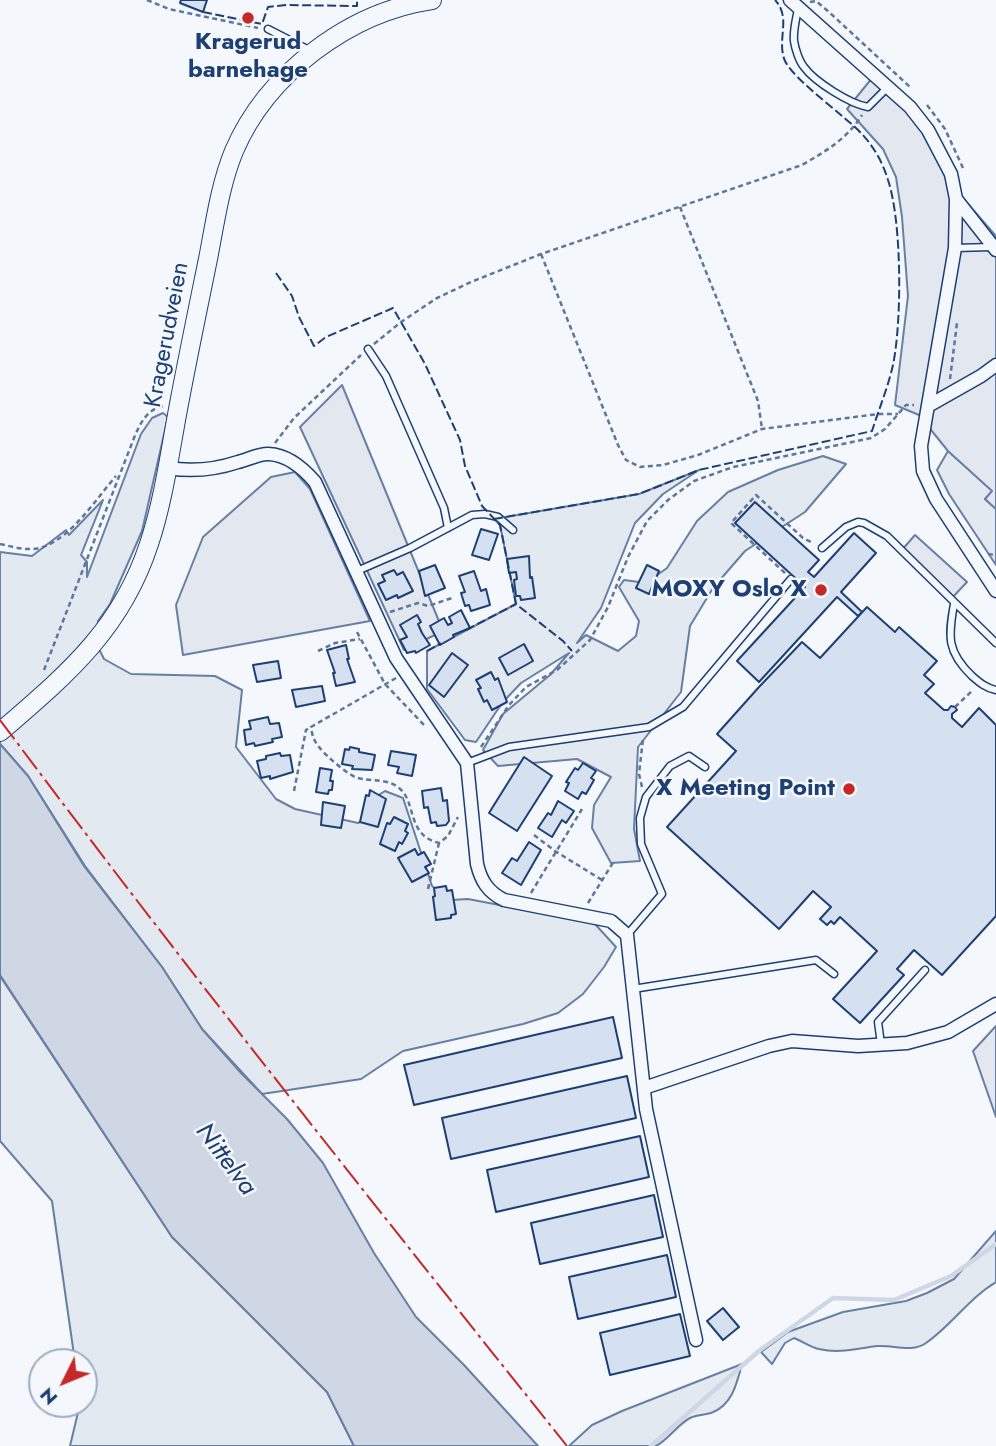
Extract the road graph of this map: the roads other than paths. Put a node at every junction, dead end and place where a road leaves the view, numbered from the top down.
1 (432, 0) edge
2 (794, 4) edge
3 (268, 29) road end
4 (313, 52) junction
5 (888, 87) junction
6 (957, 199) junction
7 (955, 248) junction
8 (995, 249) edge
9 (368, 349) road end
10 (996, 365) edge
11 (928, 405) junction
12 (168, 468) junction
13 (448, 528) junction
14 (513, 530) dead end
15 (822, 548) road end
16 (357, 572) junction
17 (791, 579) road end
18 (996, 591) edge
19 (954, 604) junction
20 (996, 643) edge
21 (996, 690) edge
22 (5, 727) edge
23 (465, 759) junction
24 (705, 767) dead end
25 (627, 935) junction
26 (925, 970) dead end
27 (834, 974) dead end
28 (633, 989) junction
29 (996, 1004) edge
30 (881, 1045) junction
31 (644, 1088) junction
32 (695, 1340) dead end

1 - 4 main road, Kragerudveien
2 - 5 street
2 - 5 lane
3 - 4 lane
4 - 12 main road, Kragerudveien
5 - 6 street
6 - 7 street
6 - 8 street
7 - 8 lane
7 - 11 street
9 - 13 lane
10 - 11 street
11 - 18 street
12 - 16 street
12 - 22 main road, Kragerudveien
13 - 14 lane
13 - 16 lane
15 - 19 lane
16 - 23 street
17 - 23 lane
19 - 20 lane
19 - 21 lane
23 - 25 street
24 - 25 lane
25 - 28 street
26 - 30 lane
27 - 28 lane
28 - 31 street
29 - 30 street
30 - 31 street
31 - 32 street

